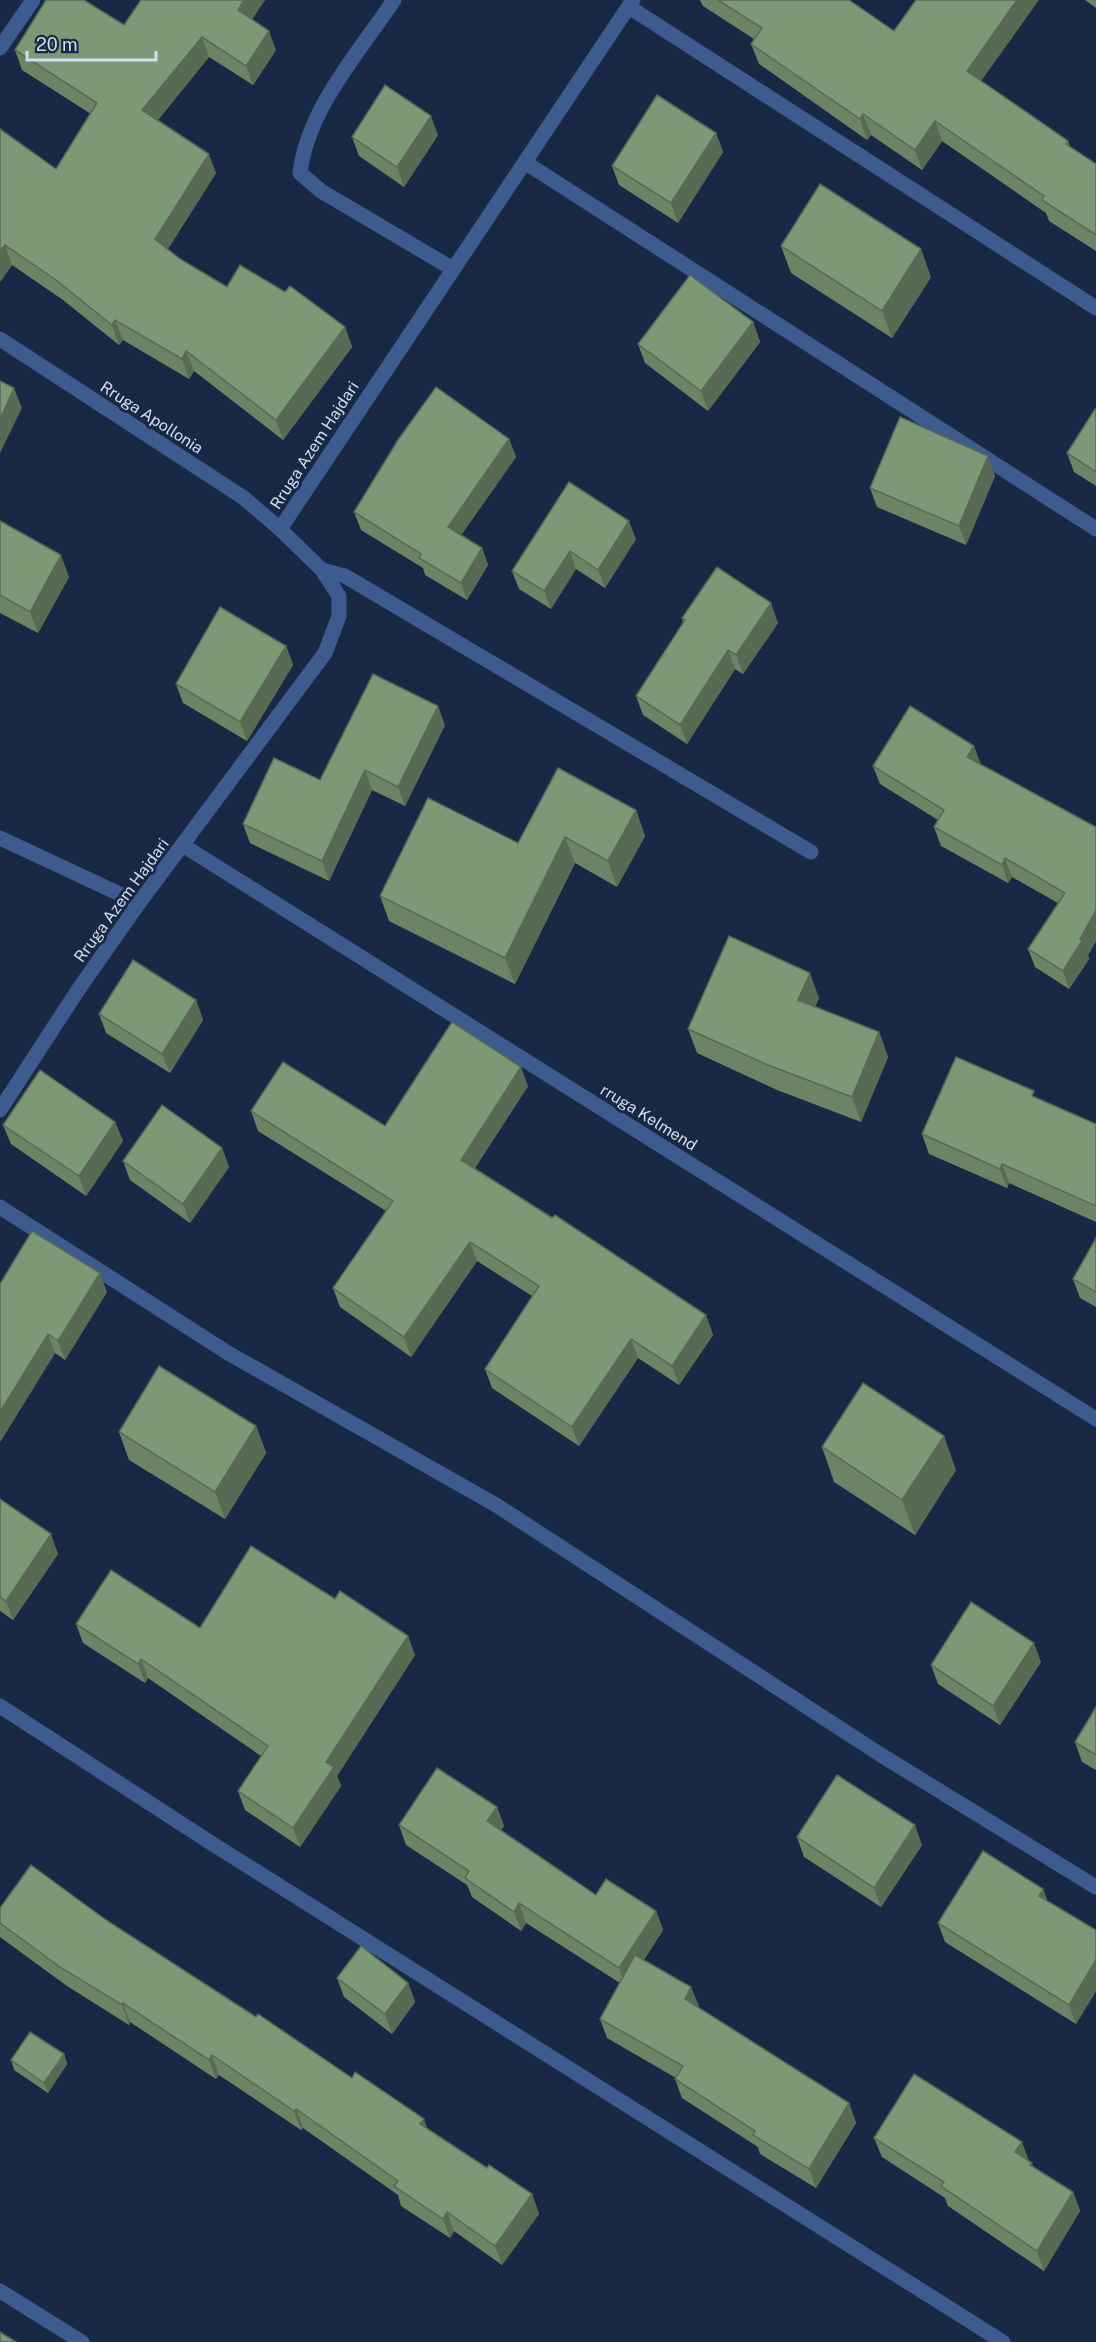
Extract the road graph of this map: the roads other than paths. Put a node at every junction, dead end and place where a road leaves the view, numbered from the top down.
1 (33, 0) edge
2 (394, 0) edge
3 (631, 4) edge
4 (0, 48) edge
5 (526, 163) junction
6 (453, 269) junction
7 (1096, 308) edge
8 (0, 339) edge
9 (280, 529) junction
10 (1096, 529) edge
11 (322, 570) junction
12 (0, 838) edge
13 (184, 846) junction
14 (811, 852) dead end
15 (139, 903) junction
16 (0, 1110) edge
17 (0, 1207) edge
18 (1096, 1419) edge
19 (0, 1706) edge
20 (1096, 1887) edge
21 (0, 2291) edge
22 (82, 2342) edge
23 (1003, 2342) edge

1 - 4 street
2 - 6 street
3 - 5 street, Rruga Azem Hajdari
3 - 7 street
5 - 6 street, Rruga Azem Hajdari
5 - 10 street
6 - 9 street, Rruga Azem Hajdari
8 - 9 street, Rruga Apollonia
9 - 11 street, Rruga Azem Hajdari
11 - 13 street, Rruga Azem Hajdari
11 - 14 street
12 - 15 street
13 - 15 street, Rruga Azem Hajdari
13 - 18 street, rruga Kelmend
15 - 16 street, Rruga Azem Hajdari
17 - 20 street
19 - 23 street
21 - 22 street

